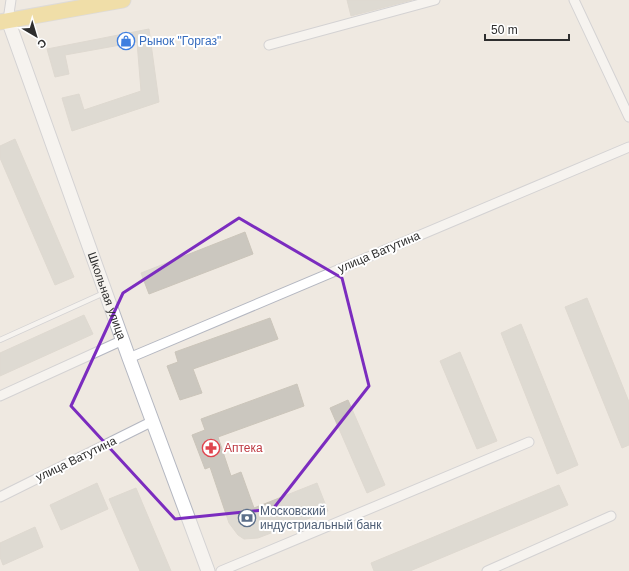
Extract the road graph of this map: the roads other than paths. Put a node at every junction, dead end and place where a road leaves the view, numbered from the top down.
1 (11, 0) edge
2 (124, 0) edge
3 (435, 0) edge
4 (574, 0) edge
5 (4, 21) edge
6 (269, 45) dead end
7 (629, 117) edge
8 (629, 147) edge
9 (106, 292) junction
10 (0, 340) edge
11 (123, 340) junction
12 (129, 358) junction
13 (0, 396) edge
14 (152, 421) junction
15 (529, 442) dead end
16 (0, 497) edge
17 (611, 516) dead end
18 (208, 571) edge
19 (221, 571) edge
20 (487, 571) edge

1 - 5 street
2 - 5 main road
3 - 6 street
4 - 7 street
5 - 9 street, Школьная улица
8 - 12 street, улица Ватутина
9 - 10 lane
9 - 11 street, Школьная улица
11 - 12 street, Школьная улица
11 - 13 street
12 - 14 street, Школьная улица
14 - 16 street, улица Ватутина
14 - 18 street, Школьная улица
15 - 19 street
17 - 20 street

